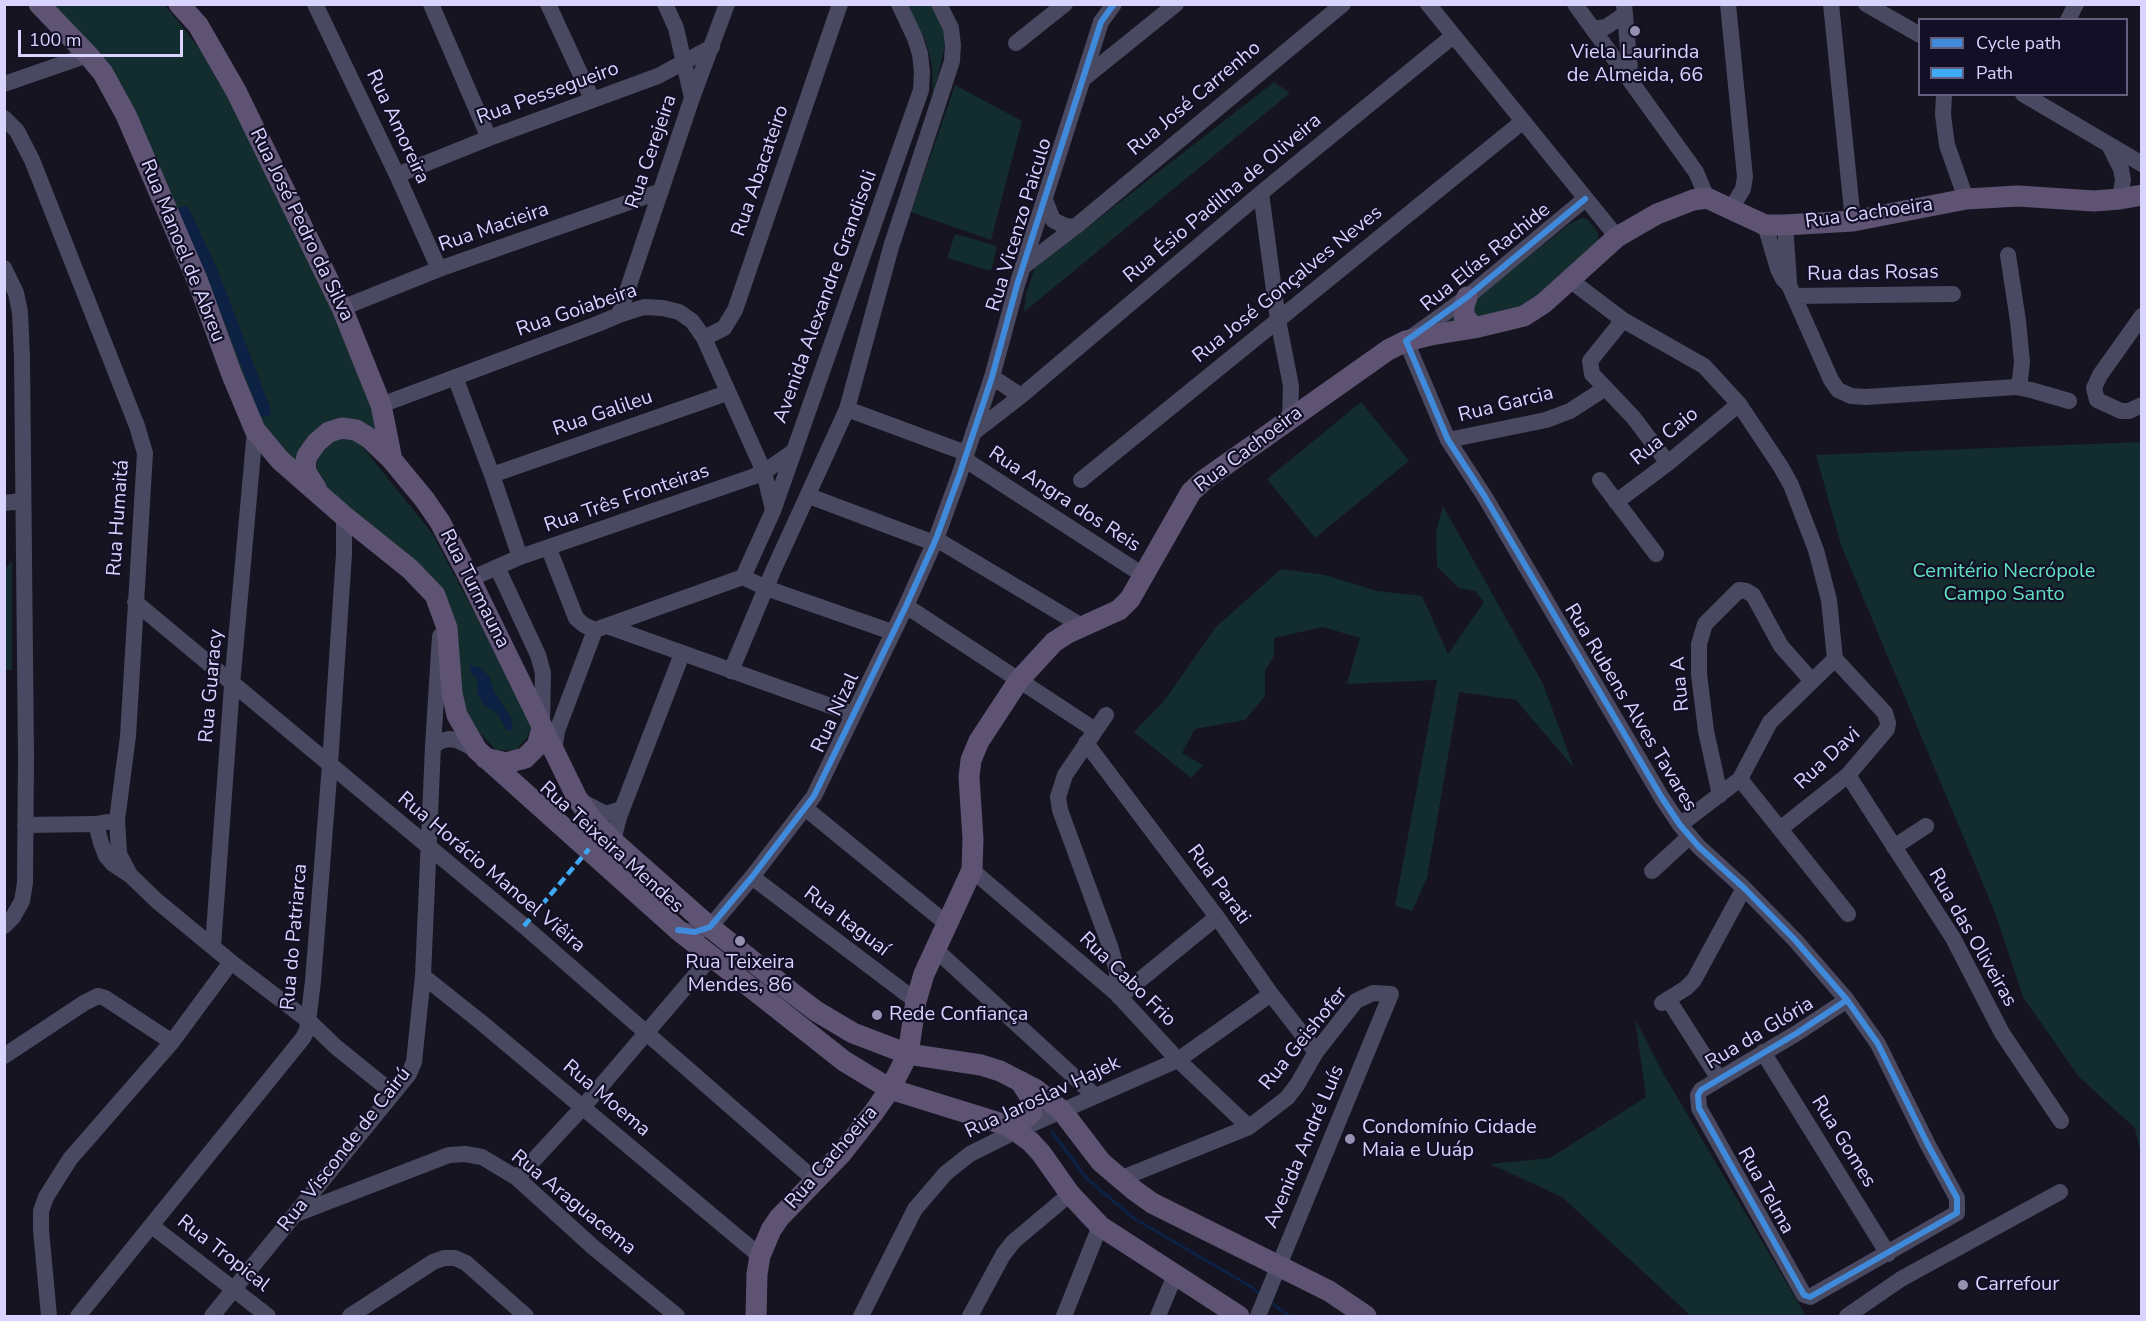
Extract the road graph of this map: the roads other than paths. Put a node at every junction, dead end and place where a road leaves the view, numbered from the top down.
1 (39, 4) edge
2 (179, 4) edge
3 (315, 4) edge
4 (430, 4) edge
5 (548, 4) edge
6 (665, 4) edge
7 (728, 4) edge
8 (840, 4) edge
9 (899, 4) edge
10 (939, 4) edge
11 (1114, 4) edge
12 (1176, 4) edge
13 (1343, 4) edge
14 (1428, 4) edge
15 (1575, 4) edge
16 (1728, 4) edge
17 (1831, 4) edge
18 (1866, 4) edge
19 (2076, 4) edge
20 (1056, 7) edge
21 (1624, 9) edge
22 (2069, 18) edge
23 (1593, 29) junction
24 (1918, 34) edge
25 (1453, 36) junction
26 (1016, 43) dead end
27 (712, 47) junction
28 (88, 55) junction
29 (683, 62) junction
30 (1083, 79) junction
31 (1631, 82) junction
32 (4, 84) edge
33 (1944, 96) edge
34 (2026, 96) edge
35 (692, 98) junction
36 (592, 99) junction
37 (4, 118) edge
38 (1522, 122) junction
39 (489, 138) junction
40 (2108, 144) junction
41 (2142, 164) edge
42 (397, 175) junction
43 (661, 191) junction
44 (1261, 193) junction
45 (2142, 195) edge
46 (1707, 198) junction
47 (1585, 199) junction
48 (1966, 199) junction
49 (2120, 199) junction
50 (1045, 200) junction
51 (1731, 209) junction
52 (1853, 221) junction
53 (1775, 225) junction
54 (1075, 227) junction
55 (1617, 237) junction
56 (2008, 255) dead end
57 (1023, 267) junction
58 (4, 268) edge
59 (439, 269) junction
60 (1570, 280) junction
61 (1792, 290) junction
62 (1953, 294) dead end
63 (1467, 297) junction
64 (342, 308) junction
65 (619, 315) junction
66 (2142, 316) edge
67 (1278, 320) junction
68 (1623, 320) junction
69 (1474, 328) junction
70 (704, 338) junction
71 (1406, 341) junction
72 (455, 376) junction
73 (992, 377) junction
74 (1291, 386) junction
75 (2016, 387) junction
76 (1604, 389) junction
77 (727, 393) junction
78 (1021, 396) junction
79 (1320, 396) junction
80 (2069, 401) dead end
81 (1739, 404) junction
82 (381, 405) junction
83 (2142, 405) edge
84 (848, 409) junction
85 (1290, 418) junction
86 (255, 430) junction
87 (973, 433) junction
88 (1448, 440) junction
89 (794, 451) junction
90 (965, 456) junction
91 (392, 460) junction
92 (1668, 463) junction
93 (764, 472) junction
94 (492, 475) junction
95 (1081, 480) dead end
96 (1600, 480) dead end
97 (322, 496) junction
98 (809, 496) junction
99 (23, 501) junction
100 (1616, 502) junction
101 (4, 504) edge
102 (773, 511) junction
103 (344, 516) junction
104 (369, 536) junction
105 (935, 541) junction
106 (549, 549) junction
107 (344, 554) junction
108 (1656, 554) dead end
109 (520, 557) junction
110 (497, 567) junction
111 (1143, 575) junction
112 (743, 577) junction
113 (470, 579) junction
114 (766, 588) junction
115 (135, 602) junction
116 (906, 606) junction
117 (442, 610) junction
118 (1082, 626) junction
119 (601, 628) junction
120 (892, 632) junction
121 (682, 654) junction
122 (1836, 659) junction
123 (731, 671) junction
124 (1019, 680) junction
125 (1812, 681) junction
126 (232, 685) junction
127 (853, 714) junction
128 (1106, 715) dead end
129 (1090, 736) junction
130 (550, 737) junction
131 (433, 747) junction
132 (481, 754) junction
133 (330, 764) junction
134 (1848, 775) junction
135 (1740, 779) junction
136 (1720, 795) junction
137 (577, 798) junction
138 (805, 808) junction
139 (622, 809) junction
140 (117, 820) junction
141 (96, 824) junction
142 (25, 825) junction
143 (1926, 826) dead end
144 (1780, 829) junction
145 (1685, 830) junction
146 (613, 841) junction
147 (1894, 847) junction
148 (429, 848) junction
149 (972, 870) junction
150 (1652, 871) dead end
151 (130, 875) junction
152 (752, 877) junction
153 (1744, 888) junction
154 (4, 900) edge
155 (22, 901) junction
156 (1848, 914) dead end
157 (1217, 917) junction
158 (947, 924) junction
159 (4, 926) edge
160 (710, 927) junction
161 (678, 930) junction
162 (213, 946) junction
163 (935, 949) junction
164 (711, 957) junction
165 (231, 962) junction
166 (423, 976) junction
167 (1271, 994) junction
168 (1391, 994) joint
169 (1118, 996) junction
170 (1848, 1000) junction
171 (916, 1001) junction
172 (310, 1022) junction
173 (647, 1033) junction
174 (172, 1042) junction
175 (1316, 1052) junction
176 (1763, 1052) junction
177 (908, 1054) junction
178 (4, 1056) edge
179 (1178, 1060) junction
180 (844, 1061) junction
181 (1000, 1071) junction
182 (1719, 1078) junction
183 (1020, 1081) junction
184 (890, 1089) junction
185 (393, 1093) junction
186 (1094, 1095) junction
187 (1698, 1101) joint
188 (583, 1107) junction
189 (1062, 1111) junction
190 (874, 1112) junction
191 (2061, 1121) dead end
192 (1021, 1123) junction
193 (1249, 1126) junction
194 (517, 1178) junction
195 (1120, 1179) junction
196 (816, 1181) junction
197 (2060, 1192) dead end
198 (1070, 1194) junction
199 (296, 1214) junction
200 (152, 1226) junction
201 (1100, 1226) junction
202 (1887, 1254) junction
203 (760, 1256) junction
204 (1279, 1265) junction
205 (1174, 1275) junction
206 (234, 1288) junction
207 (1260, 1314) edge
208 (49, 1317) edge
209 (78, 1317) edge
210 (212, 1317) edge
211 (268, 1317) edge
212 (350, 1317) edge
213 (525, 1317) edge
214 (677, 1317) edge
215 (756, 1317) edge
216 (861, 1317) edge
217 (970, 1317) edge
218 (1064, 1317) edge
219 (1158, 1317) edge
220 (1239, 1317) edge
221 (1366, 1317) edge
222 (1847, 1317) edge

1 - 28 main road, Rua Manoel de Abreu
2 - 64 main road, Rua José Pedro da Silva
3 - 42 street, Rua Amoreira
4 - 39 street
5 - 36 street
6 - 29 street
7 - 27 street, Rua Cerejeira
8 - 70 street, Rua Abacateiro
9 - 89 street, Avenida Alexandre Grandisoli
10 - 84 street
11 - 30 street, Rua Vicenzo Paiculo
12 - 30 street
13 - 54 street, Rua José Carrenho
14 - 25 street
15 - 23 street
16 - 51 street
17 - 52 street
18 - 24 street
19 - 22 street
20 - 26 street
21 - 23 street
21 - 31 street
23 - 31 street
25 - 38 street
25 - 44 street, Rua Ésio Padilha de Oliveira
27 - 29 street, Rua Pessegueiro
27 - 35 street, Rua Cerejeira
28 - 32 street
28 - 86 main road, Rua Manoel de Abreu
29 - 35 street
29 - 36 street, Rua Pessegueiro
30 - 50 street, Rua Vicenzo Paiculo
31 - 46 street
33 - 48 street
34 - 40 street
35 - 43 street, Rua Cerejeira
36 - 39 street, Rua Pessegueiro
37 - 115 street, Rua Humaitá
38 - 47 street
38 - 67 street, Rua José Gonçalves Neves
39 - 42 street, Rua Pessegueiro
40 - 41 street
40 - 49 street
42 - 59 street, Rua Amoreira
43 - 59 street, Rua Macieira
43 - 65 street, Rua Cerejeira
44 - 67 street
44 - 78 street, Rua Ésio Padilha de Oliveira
45 - 49 main road, Rua Cachoeira
46 - 51 main road, Rua Cachoeira
46 - 55 main road, Rua Cachoeira
47 - 55 street
47 - 63 street, Rua Elías Rachide
48 - 49 main road, Rua Cachoeira
48 - 52 main road, Rua Cachoeira
50 - 54 street
50 - 57 street, Rua Vicenzo Paiculo
51 - 53 main road, Rua Cachoeira
52 - 53 main road, Rua Cachoeira
53 - 61 street
54 - 57 street, Rua José Carrenho
55 - 60 main road, Rua Cachoeira
56 - 75 street
57 - 73 street, Rua Vicenzo Paiculo
58 - 99 street
59 - 64 street, Rua Macieira
60 - 68 street
60 - 69 main road, Rua Cachoeira
61 - 62 street, Rua das Rosas
61 - 75 street
63 - 69 main road
63 - 71 street, Rua Elías Rachide
64 - 82 main road, Rua José Pedro da Silva
65 - 70 street, Rua Goiabeira
65 - 72 street, Rua Goiabeira
66 - 83 street
67 - 74 street
67 - 95 street, Rua José Gonçalves Neves
68 - 76 street
68 - 81 street
69 - 71 main road, Rua Cachoeira
70 - 77 street, Rua Goiabeira
71 - 79 main road, Rua Cachoeira
71 - 88 street, Rua Rubens Alves Tavares
72 - 82 street, Rua Goiabeira
72 - 94 street
73 - 78 street
73 - 87 street, Rua Vicenzo Paiculo
74 - 79 street
74 - 85 street
75 - 80 street
76 - 88 street, Rua Garcia
76 - 92 street
77 - 93 street, Rua Goiabeira
77 - 94 street, Rua Galileu
78 - 87 street, Rua Ésio Padilha de Oliveira
79 - 85 main road, Rua Cachoeira
81 - 92 street, Rua Caio
81 - 122 street
82 - 91 main road, Rua José Pedro da Silva
84 - 90 street, Rua Angra dos Reis
84 - 98 street
85 - 111 main road, Rua Cachoeira
86 - 97 main road, Rua Manoel de Abreu
86 - 126 street, Rua Guaracy
87 - 90 street, Rua Vicenzo Paiculo
88 - 145 street, Rua Rubens Alves Tavares
89 - 93 street, Rua Três Fronteiras
89 - 102 street, Avenida Alexandre Grandisoli
90 - 105 street, Rua Nizal
90 - 111 street, Rua Angra dos Reis
91 - 97 main road, Rua Turmauna
91 - 113 main road, Rua Turmauna
92 - 100 street, Rua Caio
93 - 102 street, Rua Goiabeira
93 - 106 street, Rua Três Fronteiras
94 - 109 street
96 - 100 street
97 - 103 main road
98 - 105 street
98 - 114 street
99 - 101 street
99 - 142 street
100 - 108 street
102 - 112 street, Avenida Alexandre Grandisoli
103 - 104 main road
103 - 107 street, Rua do Patriarca
104 - 107 street
104 - 117 main road
105 - 116 street, Rua Nizal
105 - 118 street
106 - 109 street, Rua Três Fronteiras
106 - 119 street
107 - 133 street, Rua do Patriarca
109 - 110 street, Rua Três Fronteiras
110 - 113 street, Rua Três Fronteiras
110 - 130 street, Rua Turmauna
111 - 118 main road, Rua Cachoeira
112 - 114 street
112 - 119 street
113 - 130 main road, Rua Turmauna
114 - 120 street
114 - 123 street
115 - 126 street, Rua Horácio Manoel Viêira
115 - 140 street, Rua Humaitá
116 - 120 street, Rua Nizal
116 - 124 street, Rua Parati
117 - 131 street, Rua Visconde de Cairú
117 - 132 main road, Rua Teixeira Mendes
118 - 124 main road, Rua Cachoeira
119 - 121 street
119 - 130 street
120 - 127 street, Rua Nizal
121 - 123 street
121 - 139 street
122 - 125 street
122 - 134 street, Rua Davi
123 - 127 street
124 - 129 street, Rua Parati
124 - 149 main road, Rua Cachoeira
125 - 135 street
125 - 136 street, Rua A
126 - 133 street, Rua Horácio Manoel Viêira
126 - 162 street, Rua Guaracy
127 - 138 street, Rua Nizal
128 - 129 street
129 - 157 street, Rua Parati
129 - 169 street
130 - 132 main road
130 - 137 main road, Rua Turmauna
131 - 132 street
131 - 148 street, Rua Visconde de Cairú
132 - 161 main road, Rua Teixeira Mendes
133 - 148 street, Rua Horácio Manoel Viêira
133 - 172 street, Rua do Patriarca
134 - 144 street, Rua Davi
134 - 147 street, Rua das Oliveiras
135 - 136 street
135 - 144 street
136 - 145 street
137 - 139 street
137 - 146 main road, Rua Turmauna
138 - 152 street, Rua Nizal
138 - 158 street
139 - 146 street
140 - 141 street
140 - 151 street, Rua Humaitá
141 - 142 street
141 - 151 street, Rua Humaitá
142 - 155 street
143 - 147 street
144 - 156 street
145 - 150 street
145 - 153 street, Rua Rubens Alves Tavares
146 - 160 main road, Rua Teixeira Mendes
147 - 191 street, Rua das Oliveiras
148 - 166 street, Rua Visconde de Cairú
148 - 173 street, Rua Horácio Manoel Viêira
149 - 158 main road, Rua Cachoeira
149 - 169 street, Rua Cabo Frio
151 - 162 street, Rua Humaitá
152 - 160 street, Rua Nizal
152 - 171 street, Rua Itaguaí
153 - 170 street, Rua Rubens Alves Tavares
153 - 182 street
154 - 155 street
155 - 159 street
157 - 167 street, Rua Parati
157 - 169 street
158 - 163 main road, Rua Cachoeira
160 - 161 street
160 - 177 main road, Rua Teixeira Mendes
161 - 164 main road, Rua Teixeira Mendes
162 - 165 street, Rua Humaitá
163 - 171 main road, Rua Cachoeira
163 - 186 street
164 - 173 street
164 - 180 main road, Rua Teixeira Mendes
165 - 172 street, Rua Humaitá
165 - 174 street
166 - 185 street, Rua Visconde de Cairú
166 - 188 street, Rua Moema
167 - 175 street, Rua Parati
167 - 179 street, Rua Jaroslav Hajek
168 - 175 street, Rua Geishofer
168 - 204 street, Avenida André Luís
169 - 179 street, Rua Cabo Frio
170 - 176 street, Rua da Glória
170 - 202 street, Rua Rubens Alves Tavares
171 - 177 main road, Rua Cachoeira
172 - 185 street, Rua Humaitá
172 - 200 street, Rua do Patriarca
173 - 188 street
173 - 196 street, Rua Horácio Manoel Viêira
174 - 178 street
174 - 208 street
175 - 193 street, Rua Geishofer
176 - 182 street, Rua da Glória
176 - 202 street, Rua Gomes
177 - 181 main road, Rua Teixeira Mendes
177 - 184 main road, Rua Cachoeira
179 - 186 street, Rua Jaroslav Hajek
179 - 193 street, Rua Cabo Frio
180 - 184 main road, Rua Teixeira Mendes
180 - 190 main road
181 - 183 main road
181 - 184 main road
182 - 187 street, Rua da Glória
183 - 189 main road
183 - 192 main road
184 - 190 main road, Rua Cachoeira
184 - 192 main road, Rua Teixeira Mendes
185 - 199 street, Rua Visconde de Cairú
186 - 189 street, Rua Jaroslav Hajek
187 - 202 street, Rua Telma
188 - 194 street
188 - 203 street, Rua Moema
189 - 192 street, Rua Jaroslav Hajek
189 - 195 main road
190 - 196 main road, Rua Cachoeira
192 - 198 main road
192 - 216 street, Rua Jaroslav Hajek
193 - 195 street, Rua Geishofer
194 - 199 street, Rua Araguacema
194 - 214 street, Rua Araguacema
195 - 204 main road
196 - 203 main road, Rua Cachoeira
197 - 222 street
198 - 201 main road
198 - 217 street
199 - 206 street, Rua Visconde de Cairú
200 - 206 street, Rua Tropical
200 - 209 street, Rua do Patriarca
201 - 205 main road
201 - 218 street
203 - 215 main road, Rua Cachoeira
204 - 207 street, Avenida André Luís
204 - 221 main road
205 - 219 street
205 - 220 main road
206 - 210 street, Rua Visconde de Cairú
206 - 211 street, Rua Tropical
212 - 213 street

